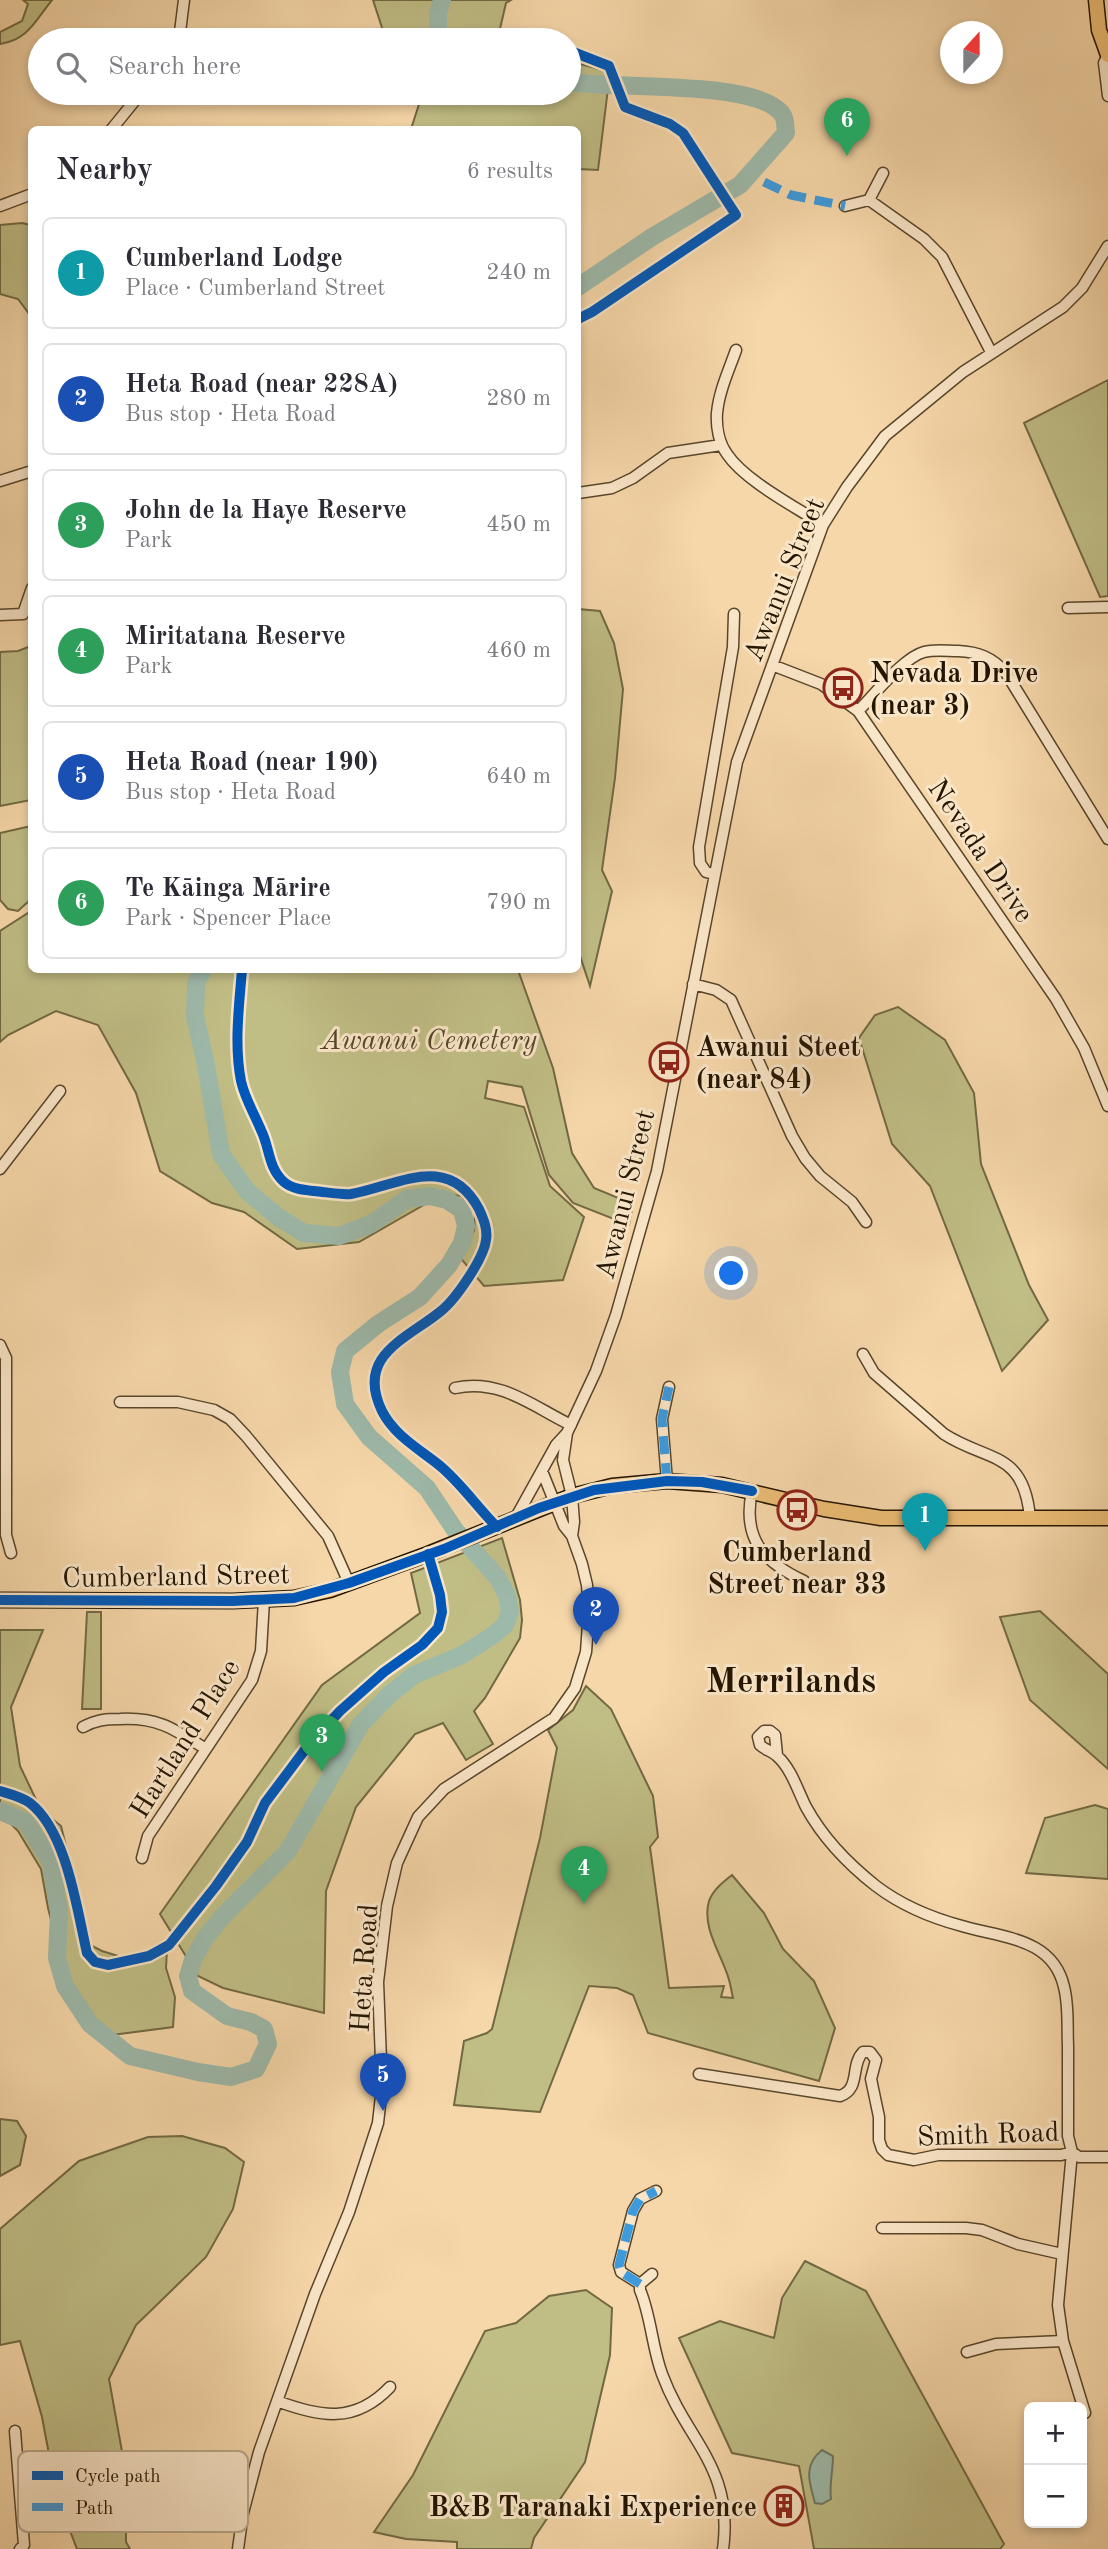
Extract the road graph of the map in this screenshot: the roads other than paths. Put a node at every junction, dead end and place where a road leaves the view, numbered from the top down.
1 (184, 0) edge
2 (1096, 0) edge
3 (180, 28) edge
4 (1108, 55) edge
5 (1108, 96) edge
6 (131, 105) edge
7 (114, 126) edge
8 (883, 173) dead end
9 (28, 196) edge
10 (869, 200) junction
11 (0, 206) edge
12 (845, 206) dead end
13 (1108, 246) edge
14 (736, 350) dead end
15 (991, 352) junction
16 (721, 444) junction
17 (28, 472) edge
18 (0, 481) edge
19 (581, 493) edge
20 (824, 525) junction
21 (28, 600) edge
22 (1108, 607) edge
23 (1068, 608) dead end
24 (734, 614) dead end
25 (0, 615) edge
26 (772, 665) junction
27 (858, 711) junction
28 (1108, 839) edge
29 (714, 874) junction
30 (693, 984) junction
31 (60, 1091) dead end
32 (1108, 1106) edge
33 (0, 1169) edge
34 (866, 1222) dead end
35 (1, 1346) edge
36 (863, 1354) dead end
37 (669, 1387) dead end
38 (455, 1388) dead end
39 (120, 1402) dead end
40 (568, 1429) junction
41 (542, 1471) junction
42 (667, 1481) junction
43 (752, 1491) junction
44 (572, 1496) junction
45 (555, 1502) junction
46 (1030, 1518) junction
47 (1108, 1518) edge
48 (514, 1520) junction
49 (572, 1536) junction
50 (10, 1553) dead end
51 (804, 1581) dead end
52 (349, 1583) junction
53 (0, 1600) edge
54 (264, 1601) junction
55 (83, 1727) dead end
56 (206, 1749) junction
57 (777, 1755) dead end
58 (142, 1858) dead end
59 (699, 2074) dead end
60 (1072, 2152) junction
61 (1108, 2157) edge
62 (656, 2191) dead end
63 (882, 2228) dead end
64 (1062, 2254) junction
65 (652, 2274) dead end
66 (640, 2284) junction
67 (1063, 2341) junction
68 (967, 2352) dead end
69 (390, 2387) dead end
70 (277, 2401) junction
71 (1082, 2402) edge
72 (15, 2431) dead end
73 (18, 2469) edge
74 (248, 2491) edge
75 (23, 2532) edge
76 (20, 2549) edge
77 (723, 2549) edge

1 - 3 street
2 - 4 main road
4 - 5 street
6 - 7 street
8 - 10 street
9 - 11 street
10 - 12 street
10 - 15 street
13 - 15 street, Awanui Street
14 - 16 street
15 - 20 street, Awanui Street
16 - 19 street
16 - 20 street
17 - 18 street
20 - 26 street, Awanui Street
21 - 25 street
22 - 23 street
24 - 29 street, Awanui Street
26 - 27 street, Nevada Drive
26 - 29 street, Awanui Street
27 - 28 street
27 - 32 street, Nevada Drive
29 - 30 street, Awanui Street
30 - 34 street
30 - 40 street, Awanui Street
31 - 33 street
35 - 50 street
36 - 46 street
37 - 42 street
38 - 40 street
39 - 52 street
40 - 41 street, Awanui Street
40 - 44 street, Awanui Street
41 - 45 street
41 - 48 street, Awanui Street
42 - 43 main road, Cumberland Street
42 - 44 main road, Cumberland Street
43 - 46 main road, Cumberland Street
43 - 51 street
44 - 45 main road, Cumberland Street
44 - 49 street, Heta Road
45 - 48 main road, Cumberland Street
45 - 49 street, Heta Road
46 - 47 main road, Cumberland Street
48 - 52 main road, Cumberland Street
49 - 70 street, Heta Road
52 - 54 main road, Cumberland Street
53 - 54 main road, Cumberland Street
54 - 56 street, Hartland Place
55 - 56 street
56 - 58 street, Hartland Place
57 - 60 street
59 - 60 street, Smith Road
60 - 61 street, Smith Road
60 - 64 street
62 - 66 street
63 - 64 street
64 - 67 street
65 - 66 street
66 - 77 street
67 - 68 street
67 - 71 street
69 - 70 street
70 - 74 street, Heta Road
72 - 73 street
75 - 76 street

